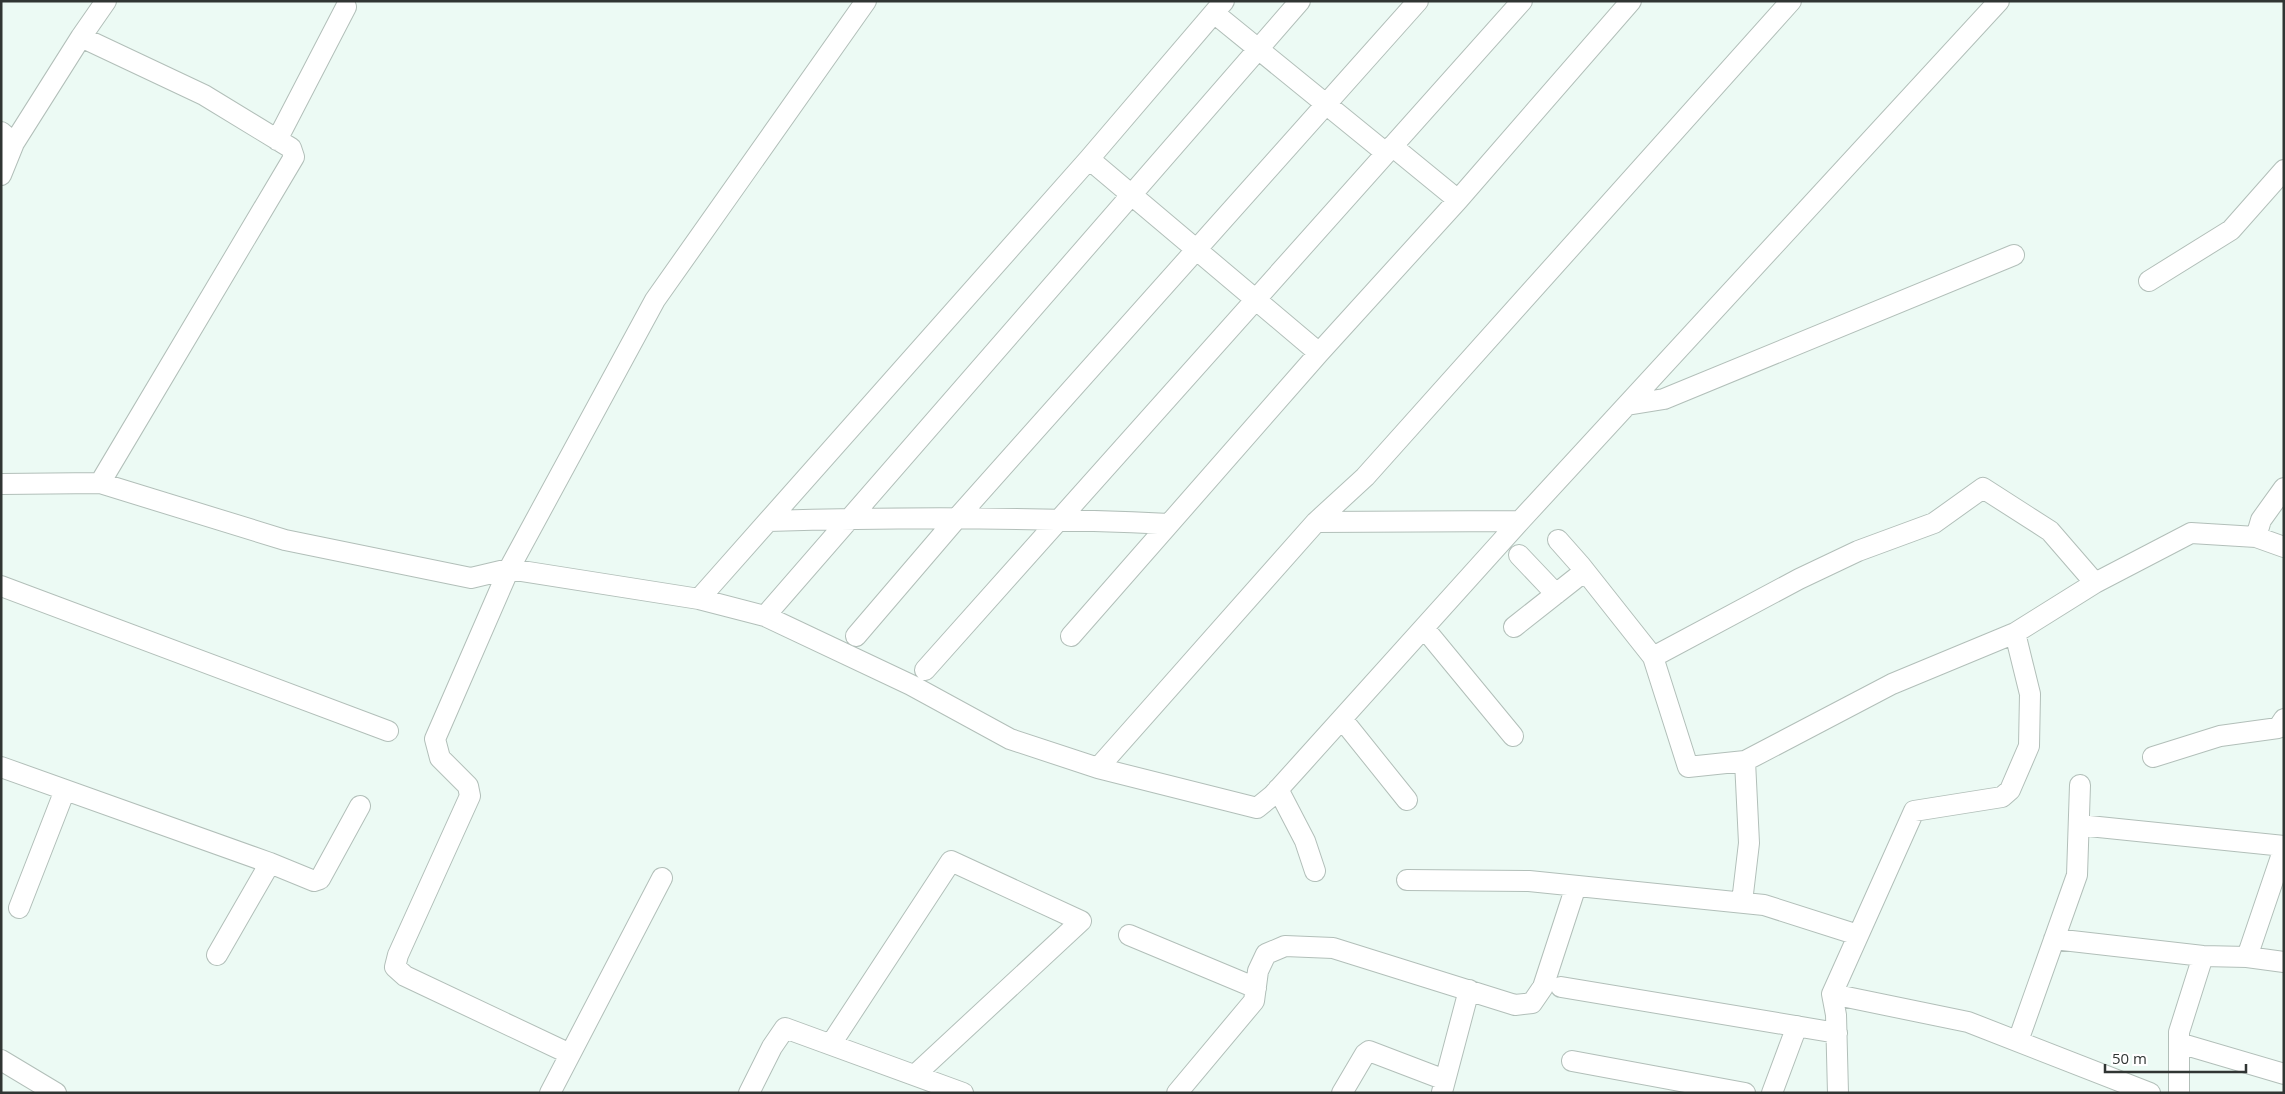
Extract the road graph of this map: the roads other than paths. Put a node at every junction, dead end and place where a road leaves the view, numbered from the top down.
1 (106, 1) edge
2 (866, 1) edge
3 (1300, 1) edge
4 (1418, 1) edge
5 (1522, 1) edge
6 (1631, 1) edge
7 (1791, 1) edge
8 (1999, 1) edge
9 (346, 7) dead end
10 (1219, 7) edge
11 (82, 37) junction
12 (1258, 50) junction
13 (1326, 105) junction
14 (8, 137) edge
15 (277, 140) junction
16 (1389, 149) junction
17 (1089, 159) junction
18 (2284, 170) edge
19 (1, 175) edge
20 (1130, 194) junction
21 (1458, 200) junction
22 (1196, 250) junction
23 (2014, 255) dead end
24 (2149, 281) dead end
25 (1255, 299) junction
26 (1319, 353) junction
27 (1627, 405) junction
28 (100, 483) junction
29 (1, 484) edge
30 (2284, 488) edge
31 (957, 518) junction
32 (1060, 518) junction
33 (850, 519) junction
34 (768, 521) junction
35 (1520, 521) junction
36 (1316, 522) junction
37 (1169, 524) junction
38 (2256, 537) junction
39 (1558, 540) dead end
40 (2284, 547) edge
41 (1519, 555) dead end
42 (509, 569) junction
43 (1585, 571) junction
44 (2095, 582) junction
45 (1, 586) edge
46 (1556, 594) junction
47 (699, 599) junction
48 (765, 616) junction
49 (1514, 627) dead end
50 (1424, 628) junction
51 (2015, 633) junction
52 (856, 636) dead end
53 (1071, 636) dead end
54 (1652, 657) junction
55 (925, 670) dead end
56 (1342, 719) junction
57 (2284, 719) edge
58 (388, 731) dead end
59 (1513, 736) dead end
60 (2153, 757) dead end
61 (1745, 761) junction
62 (1, 767) edge
63 (1098, 768) junction
64 (2080, 785) dead end
65 (1278, 789) junction
66 (66, 790) junction
67 (1407, 800) dead end
68 (360, 806) dead end
69 (2079, 825) junction
70 (2284, 847) edge
71 (270, 863) junction
72 (1314, 871) dead end
73 (662, 878) dead end
74 (1408, 880) dead end
75 (1576, 886) junction
76 (1742, 902) junction
77 (19, 908) dead end
78 (1129, 935) dead end
79 (1858, 935) junction
80 (2054, 939) junction
81 (217, 955) dead end
82 (2203, 956) junction
83 (2247, 957) junction
84 (2284, 962) edge
85 (1561, 987) dead end
86 (1256, 988) junction
87 (1470, 990) junction
88 (1832, 994) junction
89 (1797, 1026) junction
90 (1837, 1033) junction
91 (2018, 1041) junction
92 (2178, 1043) junction
93 (831, 1044) junction
94 (570, 1054) junction
95 (1, 1060) edge
96 (1572, 1061) dead end
97 (916, 1074) junction
98 (2284, 1074) edge
99 (1444, 1086) edge
100 (56, 1093) edge
101 (550, 1093) edge
102 (749, 1093) edge
103 (964, 1093) edge
104 (1177, 1093) edge
105 (1342, 1093) edge
106 (1745, 1093) edge
107 (1772, 1093) edge
108 (1838, 1093) edge
109 (2150, 1093) edge
110 (2179, 1093) edge

1 - 11 street
2 - 42 street
3 - 12 street
4 - 13 street
5 - 16 street
6 - 21 street
7 - 36 street
8 - 27 street
9 - 15 street
10 - 12 street
10 - 17 street
11 - 14 street
11 - 15 street
12 - 13 street
12 - 20 street
13 - 16 street
13 - 22 street
14 - 19 street
15 - 28 street
16 - 21 street
16 - 25 street
17 - 20 street
17 - 34 street
18 - 24 street
20 - 22 street
20 - 33 street
21 - 26 street
22 - 25 street
22 - 31 street
23 - 27 street
25 - 26 street
25 - 32 street
26 - 37 street
27 - 35 street
28 - 29 street
28 - 42 street
30 - 38 street
31 - 32 street
31 - 33 street
31 - 52 street
32 - 37 street
32 - 55 street
33 - 34 street
33 - 48 street
34 - 47 street
35 - 36 street
35 - 50 street
36 - 63 street
37 - 53 street
38 - 40 street
38 - 44 street
39 - 43 street
41 - 46 street
42 - 47 street
42 - 94 street
43 - 46 street
43 - 54 street
44 - 51 street
44 - 54 street
45 - 58 street
46 - 49 street
47 - 48 street
48 - 63 street
50 - 56 street
50 - 59 street
51 - 61 street
51 - 79 street
54 - 61 street
56 - 65 street
56 - 67 street
57 - 60 street
61 - 76 street
62 - 66 street
63 - 65 street
64 - 69 street
65 - 72 street
66 - 71 street
66 - 77 street
68 - 71 street
69 - 70 street
69 - 80 street
70 - 83 street
71 - 81 street
73 - 94 street
74 - 75 street
75 - 76 street
75 - 87 street
76 - 79 street
78 - 86 street
79 - 88 street
80 - 82 street
80 - 91 street
82 - 83 street
82 - 92 street
83 - 84 street
85 - 89 street
86 - 87 street
86 - 104 street
87 - 99 street
88 - 90 street
88 - 91 street
89 - 90 street
89 - 107 street
90 - 108 street
91 - 109 street
92 - 98 street
92 - 110 street
93 - 97 street
93 - 97 street
93 - 102 street
94 - 101 street
95 - 100 street
96 - 106 street
97 - 103 street
99 - 105 street

